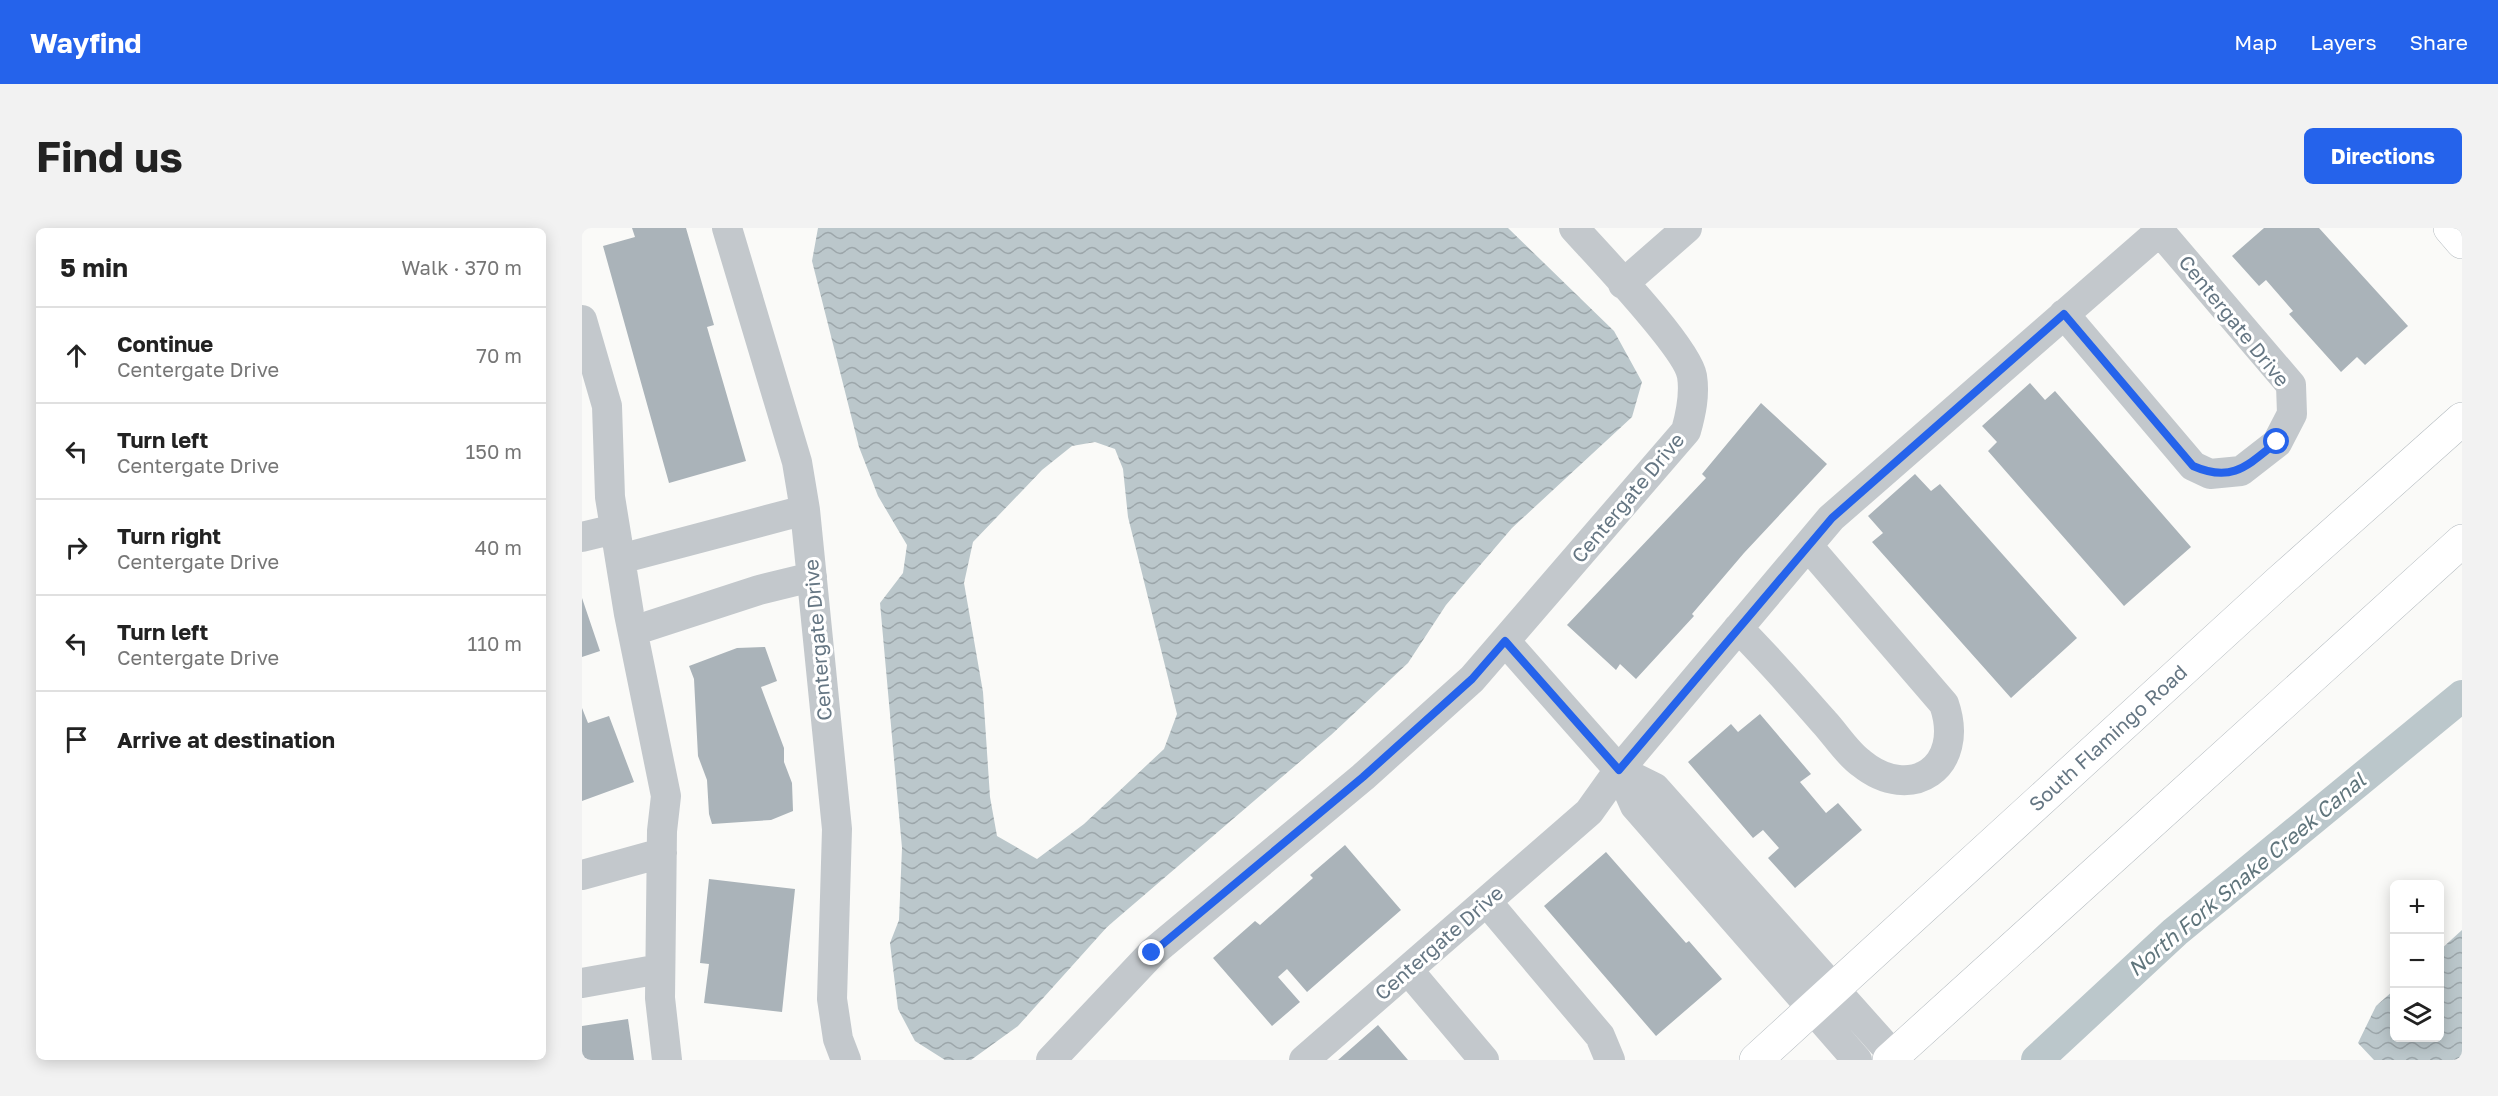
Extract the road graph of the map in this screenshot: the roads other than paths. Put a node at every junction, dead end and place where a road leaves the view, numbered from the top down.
1 (727, 228) edge
2 (1574, 228) edge
3 (1687, 228) edge
4 (2450, 228) edge
5 (2158, 230) edge
6 (2462, 242) edge
7 (1623, 284) junction
8 (2064, 314) junction
9 (582, 320) edge
10 (2462, 419) edge
11 (595, 421) edge
12 (805, 510) junction
13 (615, 529) junction
14 (582, 537) edge
15 (2462, 541) edge
16 (1808, 546) junction
17 (620, 559) junction
18 (812, 577) junction
19 (1738, 628) junction
20 (633, 631) junction
21 (1505, 641) junction
22 (1619, 770) junction
23 (662, 853) junction
24 (582, 875) edge
25 (1487, 902) junction
26 (660, 969) junction
27 (1408, 970) junction
28 (582, 983) edge
29 (1823, 998) junction
30 (1891, 1058) edge
31 (667, 1060) edge
32 (846, 1060) edge
33 (1051, 1060) edge
34 (1304, 1060) edge
35 (1484, 1060) edge
36 (1610, 1060) edge
37 (1756, 1060) edge
38 (1857, 1060) edge

1 - 12 street, Centergate Drive
2 - 7 street, Centergate Drive
3 - 7 street
4 - 6 main road
5 - 8 street, Centergate Drive
5 - 8 street, Centergate Drive
7 - 21 street, Centergate Drive
8 - 16 street, Centergate Drive
9 - 11 street
10 - 29 main road, South Flamingo Road
11 - 13 street
12 - 17 street
12 - 18 street, Centergate Drive
13 - 14 street
13 - 17 street
15 - 30 main road
16 - 19 street, Centergate Drive
16 - 19 street
17 - 20 street
18 - 20 street
18 - 32 street, Centergate Drive
19 - 22 street, Centergate Drive
20 - 23 street
21 - 22 street
21 - 33 street, Centergate Drive
22 - 25 street, Centergate Drive
22 - 29 street
23 - 24 street
23 - 26 street
25 - 27 street, Centergate Drive
25 - 36 street
26 - 28 street
26 - 31 street
27 - 34 street, Centergate Drive
27 - 35 street
29 - 30 street
29 - 37 main road, South Flamingo Road
29 - 38 street

